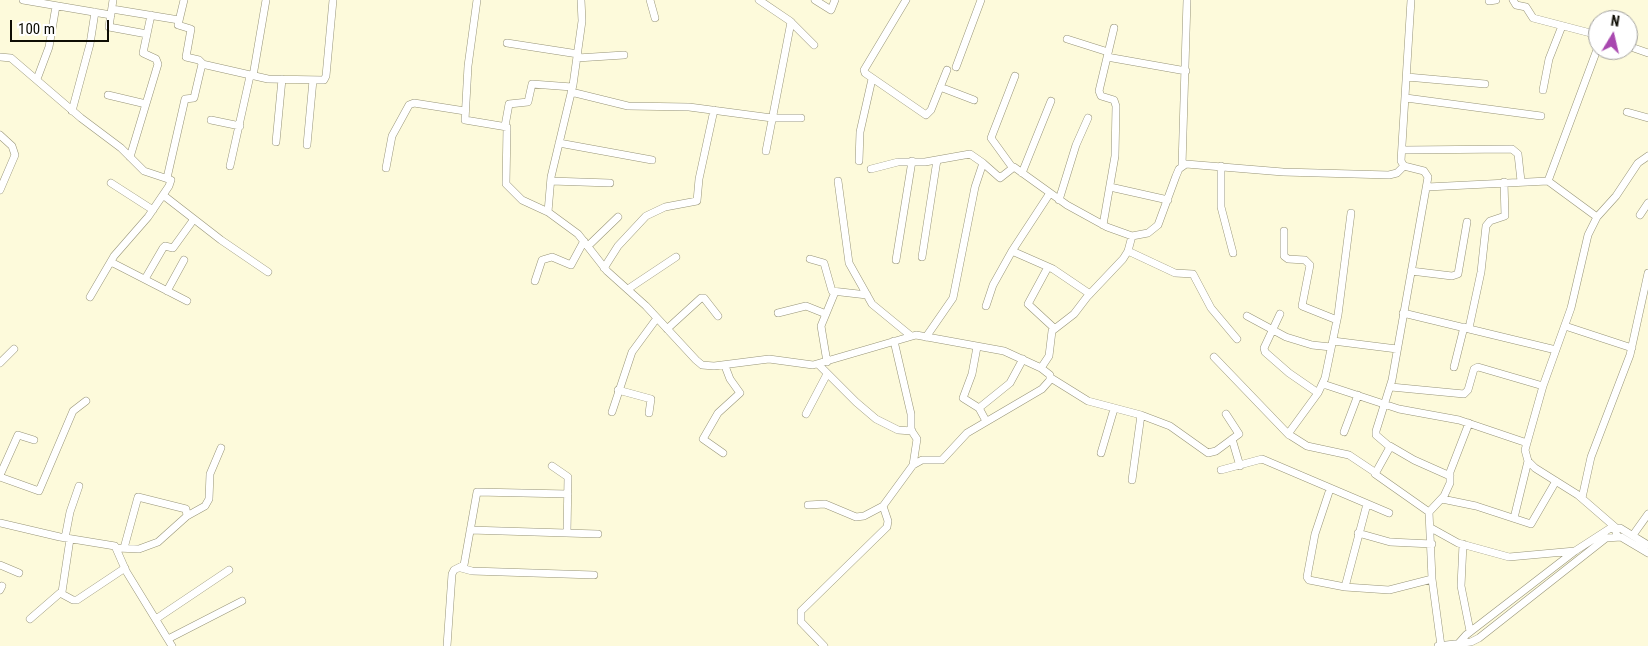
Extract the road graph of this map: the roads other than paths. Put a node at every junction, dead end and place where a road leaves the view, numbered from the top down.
1 (23, 0) edge
2 (113, 0) edge
3 (184, 0) edge
4 (266, 0) edge
5 (333, 0) edge
6 (476, 0) edge
7 (581, 0) edge
8 (650, 0) edge
9 (759, 0) edge
10 (815, 0) edge
11 (835, 0) edge
12 (906, 0) edge
13 (981, 0) edge
14 (1187, 0) edge
15 (1410, 0) edge
16 (1513, 0) edge
17 (56, 6) junction
18 (95, 12) junction
19 (111, 12) junction
20 (151, 15) junction
21 (655, 18) dead end
22 (179, 20) junction
23 (791, 22) junction
24 (1562, 26) junction
25 (1114, 28) dead end
26 (1588, 32) edge
27 (147, 34) junction
28 (1067, 39) dead end
29 (507, 43) dead end
30 (814, 45) dead end
31 (1108, 54) junction
32 (624, 55) dead end
33 (578, 56) junction
34 (0, 57) edge
35 (1593, 60) edge
36 (203, 64) junction
37 (956, 67) dead end
38 (947, 70) dead end
39 (1186, 71) junction
40 (252, 76) junction
41 (1015, 76) dead end
42 (1407, 77) junction
43 (37, 79) junction
44 (872, 79) junction
45 (282, 80) junction
46 (313, 80) junction
47 (1486, 84) dead end
48 (940, 87) junction
49 (572, 89) junction
50 (1543, 90) dead end
51 (108, 95) dead end
52 (1406, 98) junction
53 (974, 100) dead end
54 (1051, 101) dead end
55 (146, 104) junction
56 (714, 110) junction
57 (72, 111) junction
58 (465, 111) junction
59 (1627, 112) dead end
60 (1541, 116) dead end
61 (772, 118) junction
62 (801, 118) dead end
63 (1088, 118) dead end
64 (1648, 118) edge
65 (211, 120) dead end
66 (240, 126) junction
67 (505, 126) junction
68 (0, 135) edge
69 (276, 142) dead end
70 (559, 143) junction
71 (307, 145) dead end
72 (1403, 150) junction
73 (766, 151) dead end
74 (1648, 156) edge
75 (130, 157) junction
76 (652, 160) dead end
77 (937, 160) junction
78 (859, 161) dead end
79 (912, 161) junction
80 (983, 163) junction
81 (230, 166) dead end
82 (1182, 166) junction
83 (1221, 166) junction
84 (1404, 166) junction
85 (1012, 167) junction
86 (386, 168) dead end
87 (871, 169) dead end
88 (1022, 173) junction
89 (167, 178) junction
90 (551, 181) junction
91 (838, 181) dead end
92 (1521, 181) junction
93 (1548, 181) junction
94 (1504, 182) junction
95 (111, 183) dead end
96 (610, 183) dead end
97 (1110, 187) junction
98 (1427, 187) junction
99 (0, 190) edge
100 (1050, 193) junction
101 (164, 195) junction
102 (1059, 200) junction
103 (1168, 200) junction
104 (1648, 203) edge
105 (153, 210) junction
106 (548, 212) junction
107 (1351, 213) dead end
108 (1640, 215) dead end
109 (618, 217) dead end
110 (1596, 217) junction
111 (194, 219) junction
112 (1467, 222) dead end
113 (1103, 225) junction
114 (1284, 231) dead end
115 (1132, 236) junction
116 (586, 243) junction
117 (1012, 251) junction
118 (1128, 251) junction
119 (1233, 253) dead end
120 (676, 256) dead end
121 (922, 257) dead end
122 (810, 259) dead end
123 (184, 260) dead end
124 (896, 260) dead end
125 (111, 262) junction
126 (1048, 267) junction
127 (604, 268) junction
128 (1411, 271) junction
129 (268, 272) dead end
130 (1648, 273) edge
131 (145, 279) junction
132 (535, 281) dead end
133 (628, 289) junction
134 (167, 291) junction
135 (835, 292) junction
136 (1090, 294) junction
137 (867, 295) junction
138 (90, 298) dead end
139 (188, 301) dead end
140 (986, 306) dead end
141 (778, 313) dead end
142 (1402, 313) junction
143 (826, 314) junction
144 (1280, 314) dead end
145 (718, 316) dead end
146 (1247, 316) dead end
147 (657, 318) junction
148 (1337, 320) junction
149 (1565, 326) junction
150 (1054, 328) junction
151 (1466, 328) junction
152 (667, 329) junction
153 (1272, 331) junction
154 (911, 336) junction
155 (926, 337) junction
156 (1237, 339) dead end
157 (894, 340) junction
158 (1332, 344) junction
159 (977, 347) junction
160 (1632, 348) junction
161 (1397, 349) junction
162 (14, 350) dead end
163 (1556, 350) junction
164 (1214, 357) dead end
165 (1023, 359) junction
166 (827, 362) junction
167 (0, 363) edge
168 (818, 364) junction
169 (725, 366) junction
170 (1041, 368) junction
171 (1454, 368) dead end
172 (827, 374) junction
173 (1051, 378) junction
174 (1323, 384) junction
175 (1543, 386) junction
176 (1391, 387) junction
177 (618, 390) junction
178 (1318, 393) junction
179 (1358, 395) junction
180 (86, 401) dead end
181 (1385, 405) junction
182 (979, 408) junction
183 (1114, 409) junction
184 (612, 412) dead end
185 (649, 413) dead end
186 (806, 414) dead end
187 (1226, 414) dead end
188 (1141, 415) junction
189 (986, 421) junction
190 (1469, 423) junction
191 (912, 431) junction
192 (1344, 432) dead end
193 (1289, 435) junction
194 (1232, 439) junction
195 (34, 440) dead end
196 (1527, 443) junction
197 (1390, 446) junction
198 (221, 448) dead end
199 (1102, 453) dead end
200 (723, 454) dead end
201 (0, 458) edge
202 (1528, 461) junction
203 (913, 464) junction
204 (552, 466) dead end
205 (1240, 466) junction
206 (3, 467) junction
207 (1221, 470) dead end
208 (1376, 473) junction
209 (0, 476) edge
210 (1450, 476) junction
211 (1132, 480) dead end
212 (1556, 481) junction
213 (79, 486) dead end
214 (1330, 489) junction
215 (568, 494) junction
216 (1582, 498) junction
217 (1442, 499) junction
218 (1367, 504) junction
219 (808, 505) dead end
220 (883, 506) junction
221 (1429, 512) junction
222 (1388, 513) dead end
223 (1648, 514) edge
224 (187, 516) junction
225 (1514, 518) junction
226 (0, 522) edge
227 (1431, 528) junction
228 (1616, 528) junction
229 (470, 530) junction
230 (567, 533) junction
231 (1358, 533) junction
232 (598, 534) dead end
233 (1633, 535) junction
234 (1617, 537) junction
235 (68, 538) junction
236 (1432, 544) junction
237 (1463, 544) junction
238 (1648, 545) edge
239 (120, 548) junction
240 (1575, 551) junction
241 (1648, 553) edge
242 (0, 565) edge
243 (125, 568) junction
244 (461, 568) junction
245 (229, 570) dead end
246 (19, 573) dead end
247 (594, 574) dead end
248 (1432, 579) junction
249 (1345, 587) junction
250 (62, 592) junction
251 (242, 601) dead end
252 (30, 619) dead end
253 (156, 619) junction
254 (1470, 631) junction
255 (170, 643) edge
256 (1458, 644) junction
257 (448, 646) edge
258 (824, 646) edge
259 (1440, 646) edge

1 - 17 street
2 - 19 street
3 - 22 street
4 - 40 street
5 - 46 street
6 - 58 street
7 - 33 street
8 - 21 street
9 - 23 street
10 - 11 street
12 - 44 street
13 - 37 street
14 - 39 street
15 - 42 street
16 - 24 street
17 - 18 street
17 - 43 street
18 - 19 street
18 - 57 street
19 - 20 street
19 - 27 street
20 - 22 street
20 - 27 street
22 - 36 street
23 - 30 street
23 - 61 street
24 - 26 street
24 - 50 street
25 - 31 street
27 - 55 street
28 - 31 street
29 - 33 street
31 - 39 street
31 - 97 street
32 - 33 street
33 - 49 street
34 - 43 street
35 - 93 street
36 - 40 street
36 - 89 street
38 - 48 street
39 - 82 street
40 - 45 street
40 - 66 street
41 - 85 street
42 - 47 street
42 - 52 street
43 - 57 street
44 - 48 street
44 - 78 street
45 - 46 street
45 - 69 street
46 - 71 street
48 - 53 street
49 - 56 street
49 - 67 street
49 - 70 street
51 - 55 street
52 - 60 street
52 - 72 street
54 - 88 street
55 - 75 street
56 - 61 street
56 - 127 street
57 - 75 street
58 - 67 street
58 - 86 street
59 - 64 street
61 - 62 street
61 - 73 street
63 - 102 street
65 - 66 street
66 - 81 street
67 - 106 street
68 - 99 street
70 - 76 street
70 - 90 street
72 - 84 street
72 - 92 street
74 - 110 street
75 - 89 street
77 - 79 street
77 - 80 street
77 - 121 street
79 - 87 street
79 - 124 street
80 - 85 street
80 - 155 street
82 - 83 street
82 - 103 street
83 - 84 street
83 - 119 street
84 - 98 street
85 - 88 street
88 - 100 street
89 - 101 street
90 - 96 street
90 - 106 street
91 - 137 street
92 - 93 street
92 - 94 street
93 - 110 street
94 - 98 street
94 - 151 street
95 - 105 street
97 - 103 street
97 - 113 street
98 - 128 street
100 - 102 street
100 - 117 street
101 - 105 street
101 - 111 street
102 - 113 street
103 - 115 street
104 - 108 street
105 - 125 street
106 - 116 street
107 - 148 street
109 - 116 street
110 - 149 street
111 - 129 street
111 - 131 street
112 - 128 street
113 - 115 street
114 - 148 street
115 - 118 street
116 - 127 street
116 - 132 street
117 - 126 street
117 - 140 street
118 - 136 street
118 - 156 street
120 - 133 street
122 - 135 street
123 - 134 street
125 - 131 street
125 - 138 street
126 - 136 street
126 - 150 street
127 - 133 street
128 - 142 street
130 - 160 street
131 - 134 street
133 - 147 street
134 - 139 street
135 - 137 street
135 - 143 street
136 - 150 street
137 - 154 street
141 - 143 street
142 - 151 street
142 - 161 street
143 - 166 street
144 - 153 street
145 - 152 street
146 - 153 street
147 - 152 street
147 - 177 street
148 - 158 street
149 - 160 street
149 - 163 street
150 - 170 street
151 - 163 street
151 - 171 street
152 - 169 street
153 - 158 street
153 - 178 street
154 - 155 street
154 - 157 street
155 - 159 street
157 - 166 street
157 - 191 street
158 - 161 street
158 - 174 street
159 - 165 street
159 - 182 street
160 - 216 street
161 - 176 street
162 - 167 street
163 - 175 street
164 - 193 street
165 - 170 street
165 - 182 street
166 - 168 street
168 - 169 street
168 - 172 street
169 - 200 street
170 - 173 street
172 - 186 street
172 - 191 street
173 - 183 street
173 - 189 street
174 - 178 street
174 - 179 street
175 - 176 street
175 - 196 street
176 - 181 street
177 - 184 street
177 - 185 street
178 - 193 street
179 - 181 street
179 - 192 street
180 - 209 street
181 - 190 street
181 - 197 street
182 - 189 street
183 - 188 street
183 - 199 street
187 - 194 street
188 - 194 street
188 - 211 street
189 - 203 street
190 - 196 street
190 - 210 street
191 - 203 street
193 - 208 street
194 - 205 street
195 - 206 street
196 - 202 street
197 - 208 street
197 - 210 street
198 - 224 street
201 - 206 street
202 - 212 street
202 - 225 street
203 - 220 street
204 - 215 street
205 - 207 street
205 - 214 street
206 - 209 street
208 - 221 street
210 - 217 street
212 - 216 street
212 - 225 street
213 - 235 street
214 - 218 street
214 - 249 street
215 - 229 street
215 - 230 street
216 - 228 street
217 - 221 street
217 - 225 street
218 - 222 street
218 - 231 street
219 - 220 street
220 - 258 street
221 - 227 street
223 - 233 street
224 - 239 street
224 - 239 street
226 - 235 street
227 - 236 street
227 - 237 street
228 - 233 street
228 - 234 street
228 - 240 street
229 - 230 street
229 - 244 street
230 - 232 street
231 - 236 street
231 - 249 street
233 - 238 street
234 - 241 street
234 - 256 street
235 - 239 street
235 - 250 street
236 - 248 street
237 - 240 street
237 - 254 street
239 - 243 street
240 - 254 street
242 - 246 street
243 - 250 street
243 - 253 street
244 - 247 street
244 - 257 street
245 - 253 street
248 - 249 street
248 - 259 street
250 - 252 street
251 - 255 street
253 - 255 street
254 - 256 street
256 - 259 street

